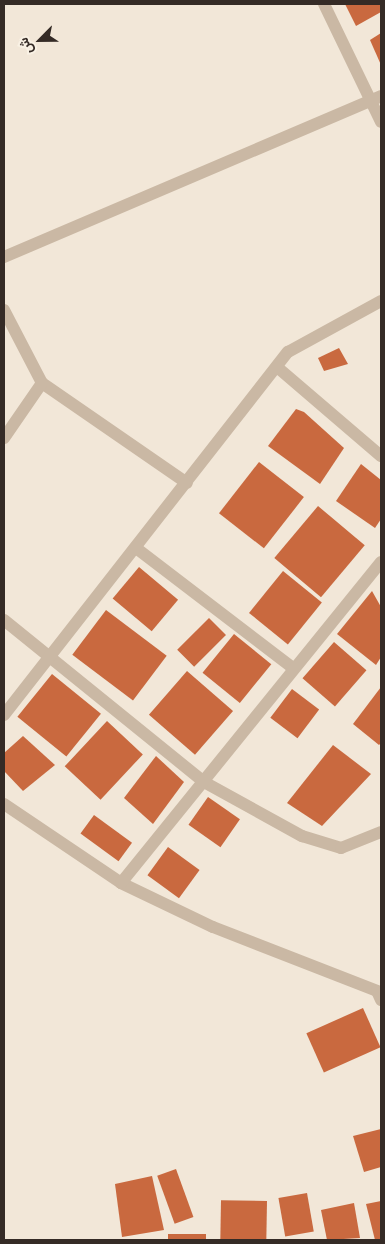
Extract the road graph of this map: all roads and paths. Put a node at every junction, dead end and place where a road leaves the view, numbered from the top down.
1 (324, 4) edge
2 (376, 98) edge
3 (381, 122) edge
4 (4, 257) edge
5 (381, 301) edge
6 (4, 310) edge
7 (277, 367) junction
8 (42, 383) junction
9 (4, 438) edge
10 (381, 456) edge
11 (187, 483) junction
12 (136, 548) junction
13 (381, 562) edge
14 (4, 620) edge
15 (50, 659) junction
16 (293, 668) junction
17 (4, 715) edge
18 (204, 782) junction
19 (4, 804) edge
20 (381, 832) edge
21 (121, 883) junction
22 (381, 1000) edge

1 - 2 street
2 - 3 street
2 - 4 street
5 - 7 street
6 - 8 street
7 - 10 street
7 - 11 street
8 - 9 street
8 - 11 street
11 - 12 street
12 - 15 street
12 - 16 street
13 - 16 street
14 - 15 street
15 - 17 street
15 - 18 street
16 - 18 street
18 - 20 street
18 - 21 street
19 - 21 street
21 - 22 street

